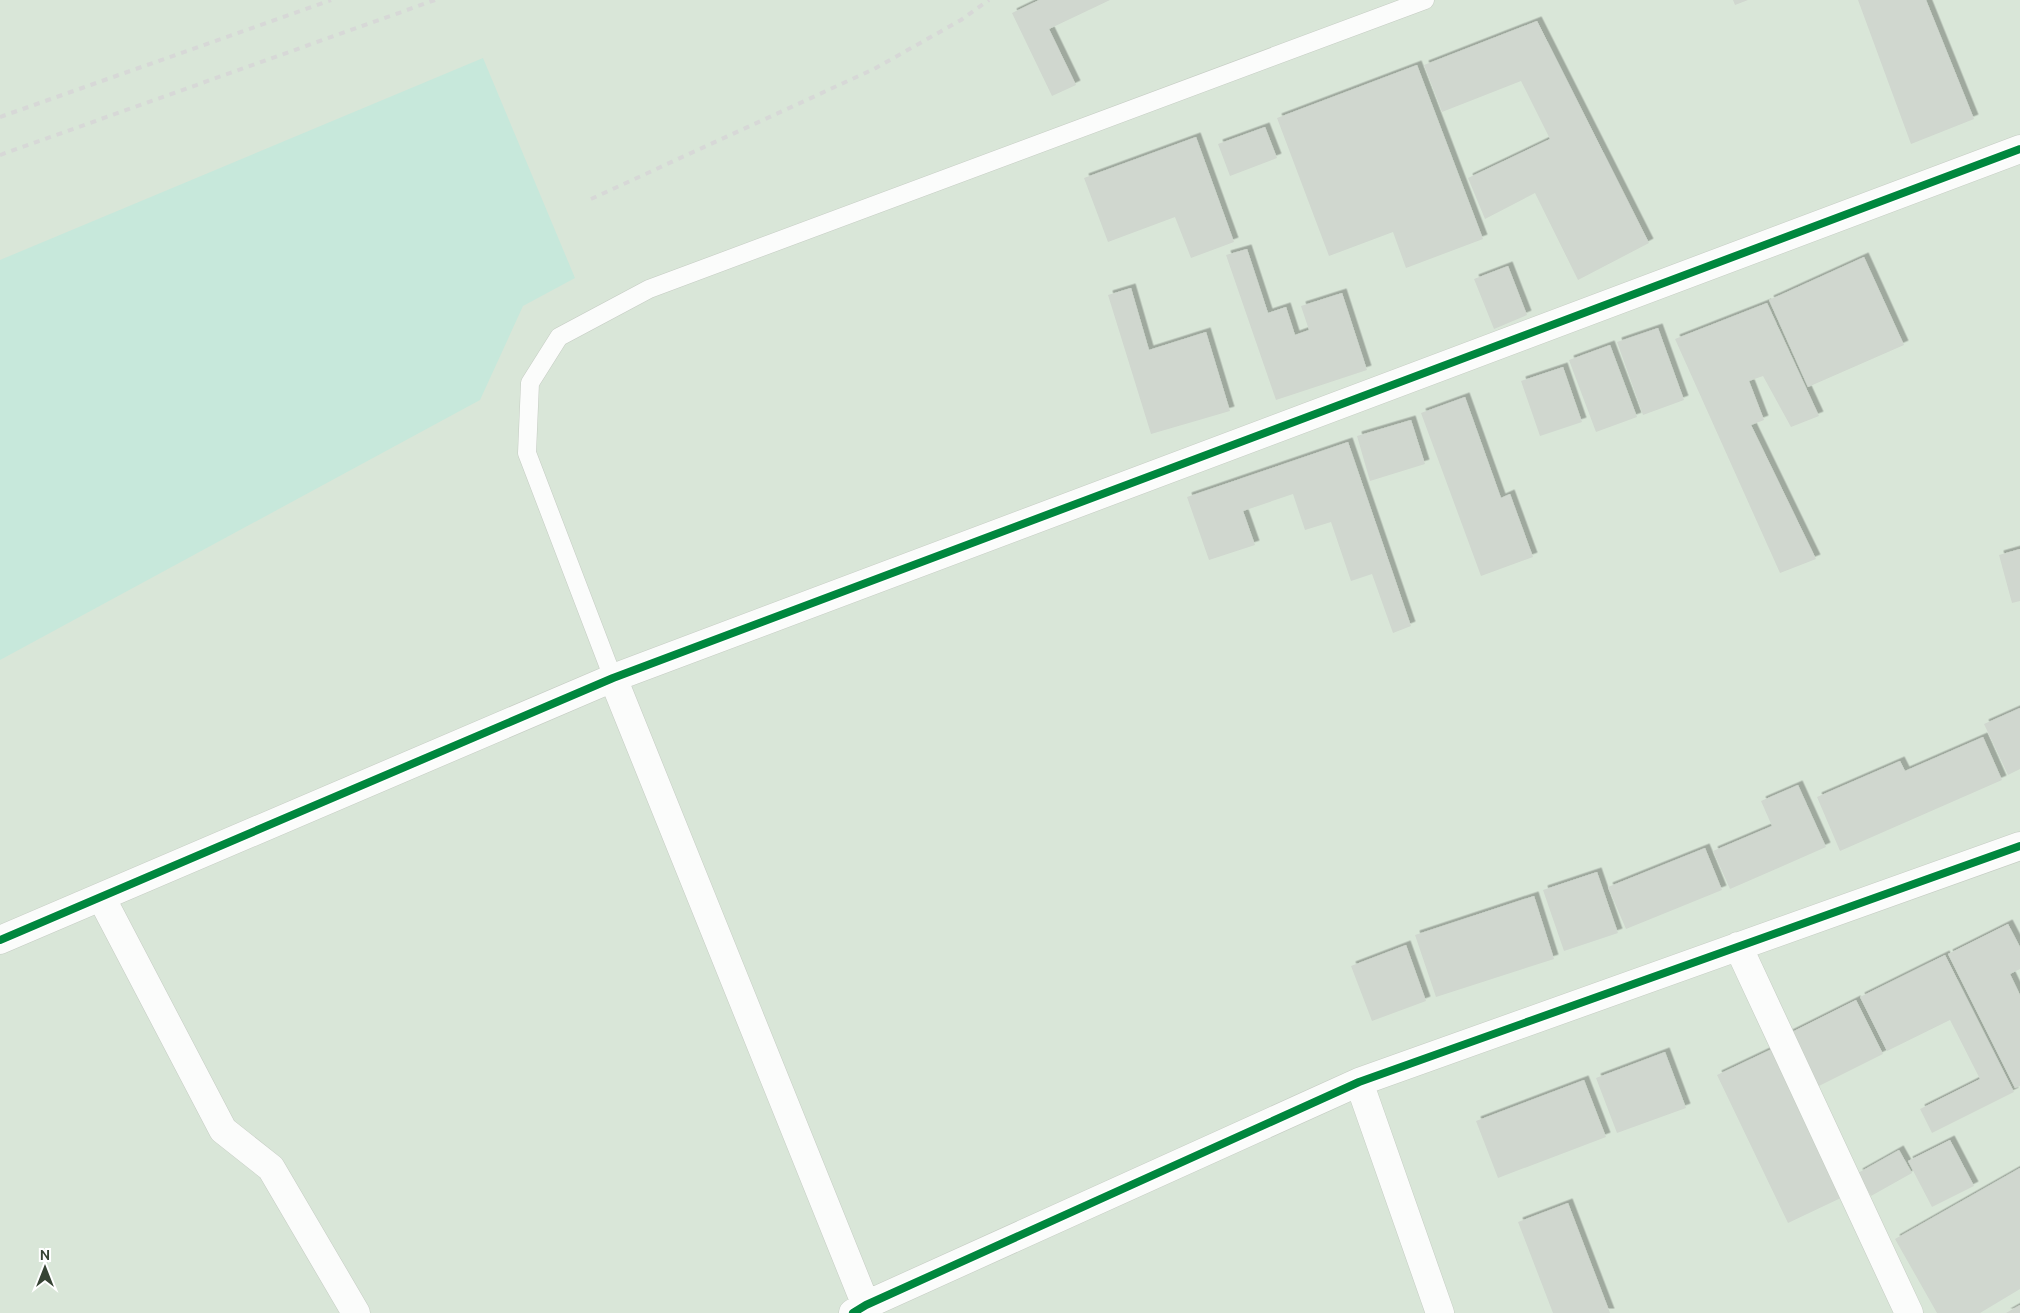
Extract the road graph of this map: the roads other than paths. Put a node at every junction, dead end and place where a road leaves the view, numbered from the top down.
1 (1425, 0) edge
2 (2020, 149) edge
3 (614, 678) junction
4 (2020, 846) edge
5 (101, 897) junction
6 (0, 940) edge
7 (1738, 946) junction
8 (1359, 1082) junction
9 (862, 1310) edge
10 (356, 1313) edge
11 (1440, 1313) edge
12 (1909, 1313) edge

1 - 3 lane
2 - 3 street
3 - 5 street
3 - 9 street
4 - 7 street
5 - 6 street
5 - 10 street
7 - 8 street
7 - 12 street
8 - 9 street
8 - 11 street

